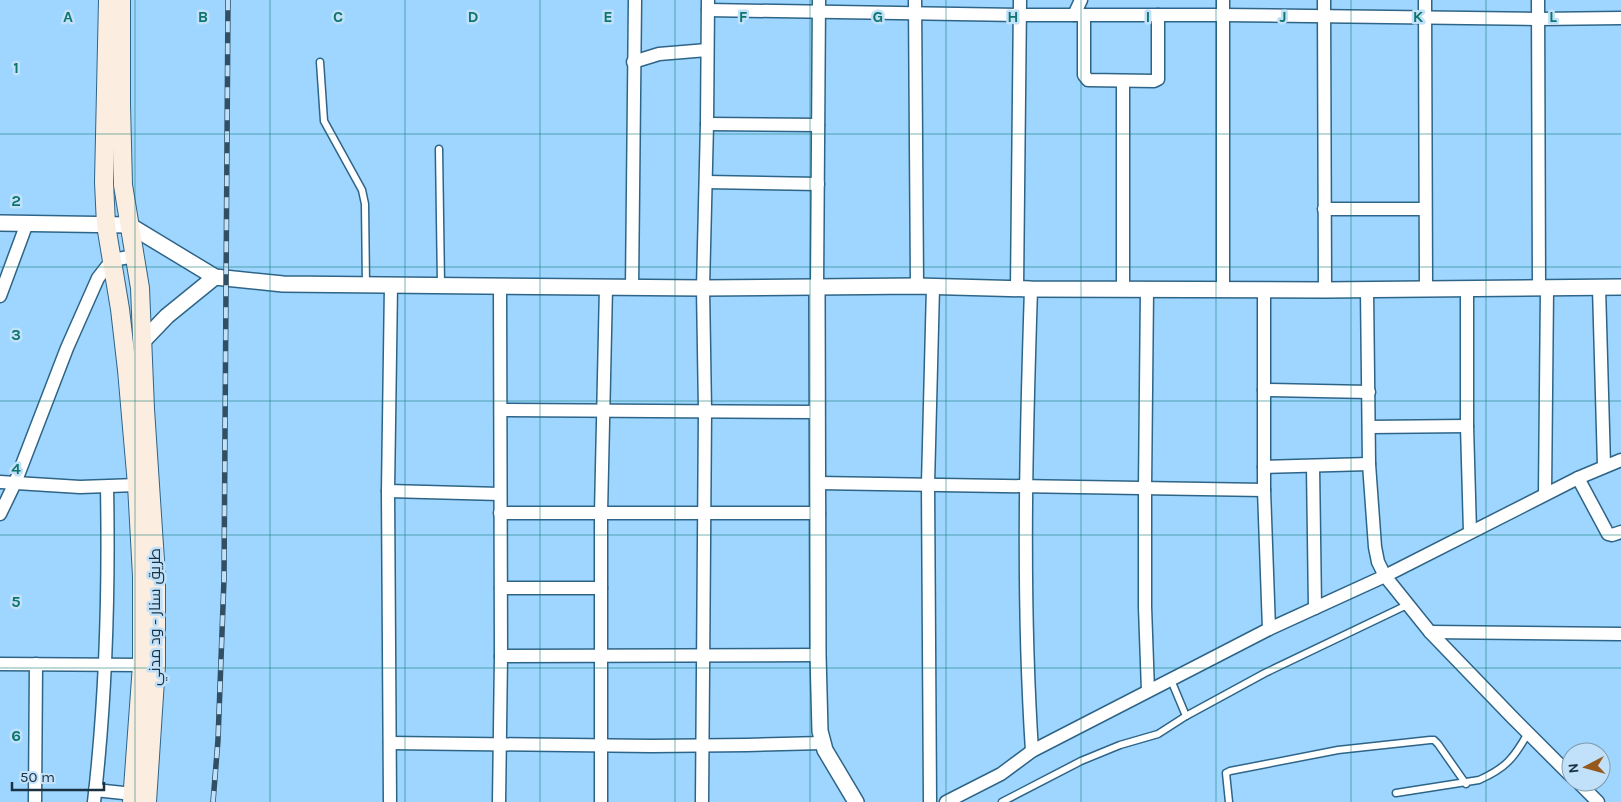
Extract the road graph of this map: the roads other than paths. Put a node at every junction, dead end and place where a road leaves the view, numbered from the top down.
1 (108, 0) edge
2 (121, 0) edge
3 (635, 0) edge
4 (915, 0) edge
5 (1020, 0) edge
6 (1081, 0) edge
7 (1223, 0) edge
8 (1324, 0) edge
9 (1424, 0) edge
10 (1538, 0) edge
11 (708, 5) edge
12 (819, 6) edge
13 (915, 14) junction
14 (1020, 15) junction
15 (1079, 15) junction
16 (1158, 15) junction
17 (1223, 15) junction
18 (1324, 17) junction
19 (1424, 18) junction
20 (1621, 18) edge
21 (1538, 19) junction
22 (707, 50) junction
23 (320, 62) dead end
24 (633, 62) junction
25 (1122, 81) junction
26 (707, 124) junction
27 (818, 125) junction
28 (439, 149) dead end
29 (706, 182) junction
30 (818, 184) junction
31 (1324, 209) junction
32 (1425, 209) junction
33 (0, 223) edge
34 (27, 223) junction
35 (106, 225) junction
36 (129, 225) junction
37 (135, 256) junction
38 (112, 260) junction
39 (215, 278) junction
40 (366, 285) junction
41 (391, 285) junction
42 (441, 285) junction
43 (500, 286) junction
44 (917, 286) junction
45 (606, 287) junction
46 (932, 287) junction
47 (1599, 287) junction
48 (1621, 287) edge
49 (632, 288) junction
50 (703, 288) junction
51 (817, 288) junction
52 (1024, 288) junction
53 (1543, 288) junction
54 (1147, 289) junction
55 (1123, 290) junction
56 (1222, 290) junction
57 (1264, 290) junction
58 (1325, 290) junction
59 (1367, 290) junction
60 (1426, 290) junction
61 (1467, 290) junction
62 (0, 296) edge
63 (143, 341) junction
64 (1264, 390) junction
65 (1369, 392) junction
66 (501, 410) junction
67 (705, 411) junction
68 (603, 412) junction
69 (817, 412) junction
70 (1467, 426) junction
71 (1369, 428) junction
72 (140, 433) junction
73 (1621, 460) edge
74 (1369, 464) junction
75 (1313, 466) junction
76 (1604, 466) junction
77 (1264, 467) junction
78 (1578, 478) junction
79 (0, 482) edge
80 (14, 483) junction
81 (818, 483) junction
82 (928, 484) junction
83 (137, 485) junction
84 (1025, 486) junction
85 (107, 487) junction
86 (1145, 488) junction
87 (1264, 490) junction
88 (388, 491) junction
89 (500, 494) junction
90 (1544, 494) junction
91 (500, 513) junction
92 (601, 513) junction
93 (819, 513) junction
94 (0, 514) edge
95 (704, 514) junction
96 (1470, 532) junction
97 (1621, 532) edge
98 (1385, 576) junction
99 (500, 588) junction
100 (601, 588) junction
101 (1407, 605) junction
102 (1314, 608) junction
103 (1269, 629) junction
104 (1430, 632) junction
105 (1621, 634) edge
106 (600, 655) junction
107 (704, 655) junction
108 (818, 655) junction
109 (501, 656) junction
110 (0, 664) edge
111 (36, 664) junction
112 (104, 665) junction
113 (142, 665) junction
114 (1171, 680) junction
115 (1148, 692) junction
116 (1186, 716) junction
117 (1528, 733) junction
118 (390, 743) junction
119 (822, 743) junction
120 (500, 744) junction
121 (703, 745) junction
122 (601, 746) junction
123 (1032, 751) junction
124 (1561, 766) edge
125 (1466, 784) junction
126 (1588, 792) edge
127 (1396, 793) dead end
128 (95, 796) edge
129 (138, 799) edge
130 (35, 802) edge
131 (390, 802) edge
132 (498, 802) edge
133 (601, 802) edge
134 (702, 802) edge
135 (856, 802) edge
136 (930, 802) edge
137 (946, 802) edge
138 (1002, 802) edge
139 (1229, 802) edge
140 (1598, 802) edge

1 - 35 main road
2 - 36 main road
3 - 24 street
4 - 13 street
5 - 14 street
6 - 15 street
7 - 17 street
8 - 18 street
9 - 19 street
10 - 21 street
11 - 12 street
11 - 22 street
12 - 13 street
12 - 27 street
13 - 14 street
13 - 44 street
14 - 15 street
14 - 52 street
15 - 16 street
15 - 25 street
16 - 17 street
16 - 25 street
17 - 18 street
17 - 56 street
18 - 19 street
18 - 31 street
19 - 21 street
19 - 32 street
20 - 21 street
21 - 53 street
22 - 24 street
22 - 26 street
23 - 40 lane
24 - 49 street
25 - 55 street
26 - 27 street
26 - 29 street
27 - 30 street
28 - 42 lane
29 - 30 street
29 - 50 street
30 - 51 street
31 - 32 street
31 - 58 street
32 - 60 street
33 - 34 street
34 - 35 street
34 - 62 street
35 - 36 street
35 - 38 main road
36 - 37 main road
36 - 39 street
37 - 38 street
37 - 63 main road
38 - 72 main road
38 - 80 street
39 - 40 street
39 - 63 street
40 - 41 street
41 - 42 street
41 - 88 street
42 - 43 street
43 - 45 street
43 - 66 street
44 - 46 street
44 - 51 street
45 - 49 street
45 - 68 street
46 - 52 street
46 - 82 street
47 - 48 street
47 - 53 street
47 - 76 street
49 - 50 street
50 - 51 street
50 - 67 street
51 - 69 street
52 - 55 street
52 - 84 street
53 - 61 street
53 - 90 street
54 - 55 street
54 - 56 street
54 - 86 street
56 - 57 street
57 - 58 street
57 - 64 street
58 - 59 street
59 - 60 street
59 - 65 street
60 - 61 street
61 - 70 street
63 - 72 main road
64 - 65 street
64 - 77 street
65 - 71 street
66 - 68 street
66 - 89 street
67 - 68 street
67 - 69 street
67 - 95 street
68 - 92 street
69 - 81 street
70 - 71 street
70 - 96 street
71 - 74 street
72 - 83 main road, طريق سنار - ود مدني
72 - 129 main road, طريق سنار - ود مدني
73 - 76 street
74 - 75 street
74 - 98 street
75 - 77 street
75 - 102 street
76 - 78 street
77 - 87 street
78 - 90 street
78 - 97 street
79 - 80 street
80 - 85 street
80 - 94 street
81 - 82 street
81 - 93 street
82 - 84 street
82 - 136 street
83 - 85 street
83 - 113 main road, طريق سنار - ود مدني
84 - 86 street
84 - 123 street
85 - 112 street
86 - 87 street
86 - 115 street
87 - 103 street
88 - 89 street
88 - 118 street
89 - 91 street
90 - 96 street
91 - 92 street
91 - 99 street
92 - 95 street
92 - 100 street
93 - 95 street
93 - 108 street
95 - 107 street
96 - 98 street
98 - 101 street
98 - 102 street
99 - 100 street
99 - 109 street
100 - 106 street
101 - 104 street
101 - 116 lane
102 - 103 street
103 - 114 street
104 - 105 street
104 - 117 street
106 - 107 street
106 - 109 street
106 - 122 street
107 - 108 street
107 - 121 street
108 - 119 street
109 - 120 street
110 - 111 street
111 - 112 street
111 - 130 street
112 - 113 street
112 - 128 street
113 - 129 main road, طريق سنار - ود مدني
114 - 115 street
114 - 116 lane
115 - 123 street
116 - 138 lane
117 - 124 street
117 - 125 lane
118 - 120 street
118 - 131 street
119 - 121 street
119 - 135 street
120 - 122 street
120 - 132 street
121 - 122 street
121 - 134 street
122 - 133 street
123 - 137 street
125 - 127 lane
125 - 139 lane
126 - 140 street
128 - 129 street

